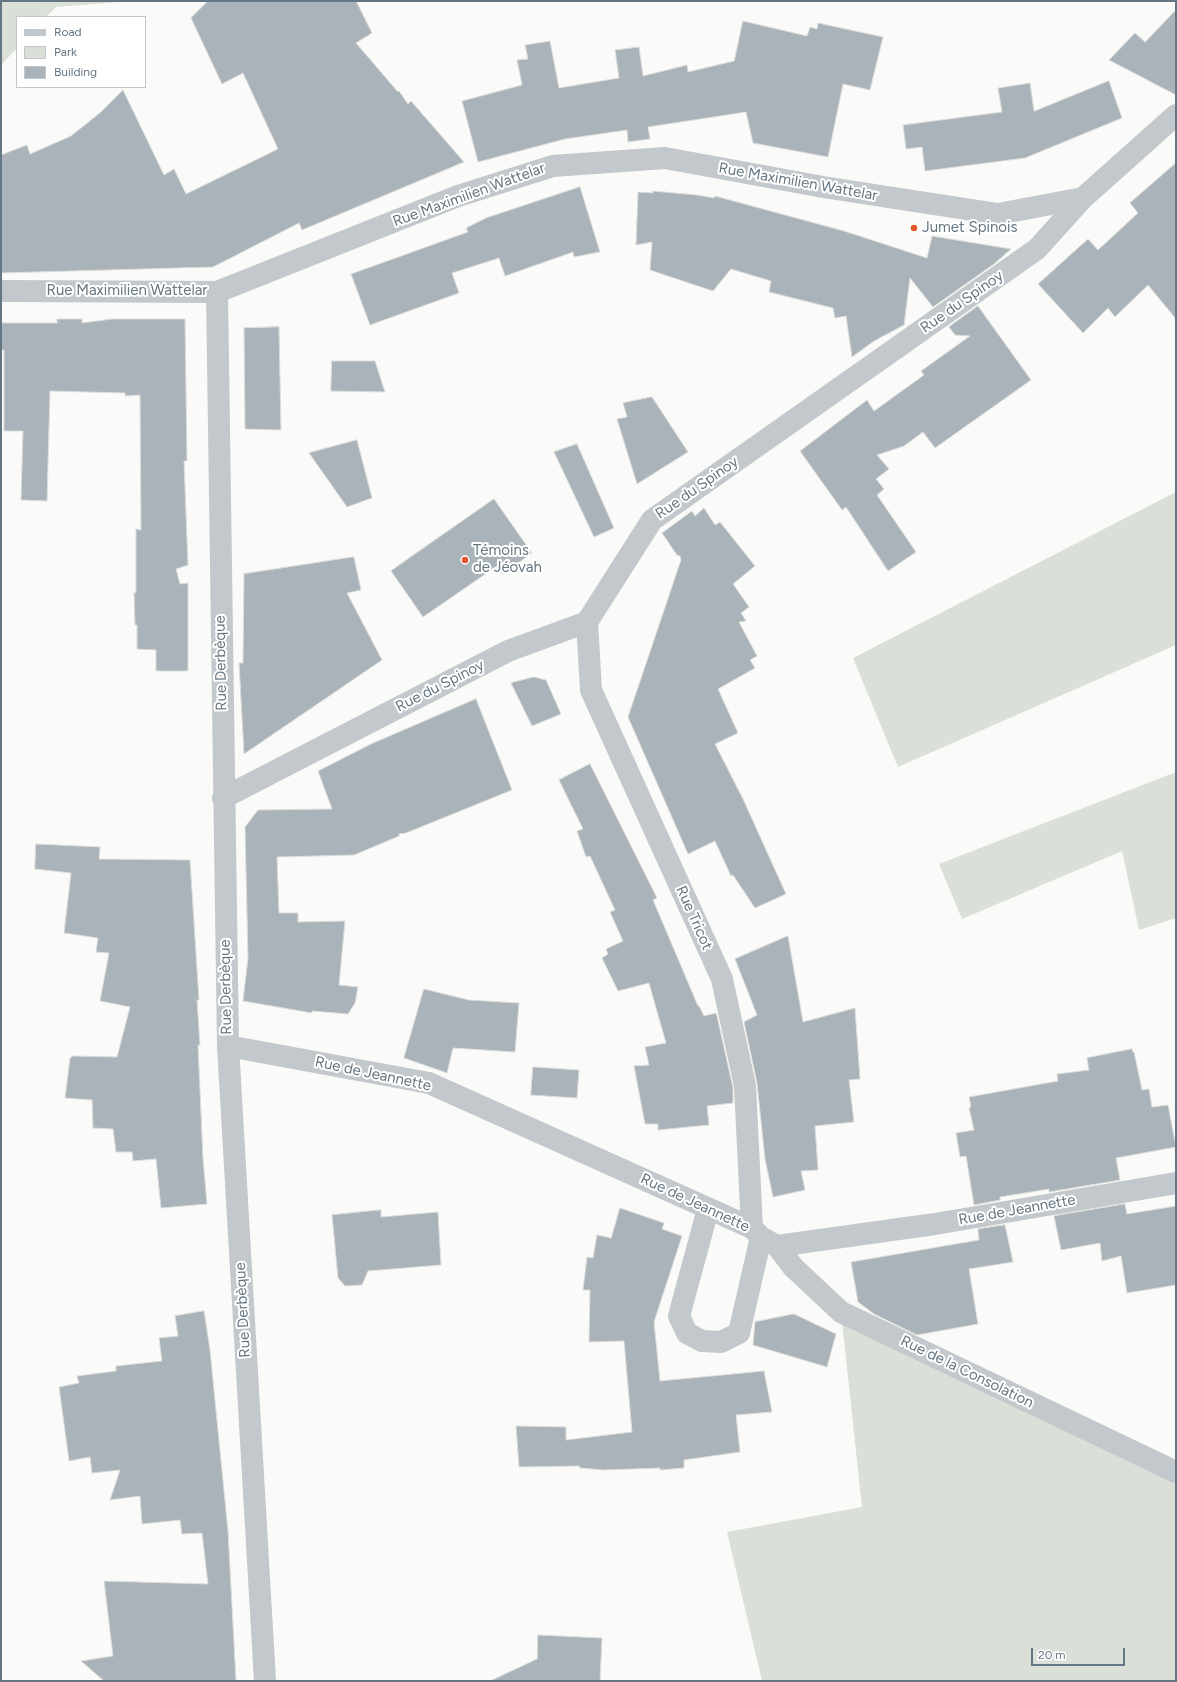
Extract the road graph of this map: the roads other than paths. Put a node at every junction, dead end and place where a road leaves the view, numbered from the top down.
1 (1176, 115) edge
2 (1083, 198) junction
3 (1, 291) edge
4 (217, 292) junction
5 (587, 622) junction
6 (223, 798) junction
7 (228, 1046) junction
8 (1176, 1184) edge
9 (708, 1209) junction
10 (763, 1237) junction
11 (1176, 1472) edge
12 (265, 1681) edge

1 - 2 street
2 - 4 street, Rue Maximilien Wattelar
2 - 5 street, Rue du Spinoy
3 - 4 street, Rue Maximilien Wattelar
4 - 6 street, Rue Derbèque
5 - 6 street, Rue du Spinoy
5 - 10 street, Rue Tricot
6 - 7 street, Rue Derbèque
7 - 9 street, Rue de Jeannette
7 - 12 street, Rue Derbèque
8 - 10 street, Rue de Jeannette
9 - 10 street, Rue de Jeannette
9 - 10 street, Rue Tricot
10 - 11 street, Rue de la Consolation

